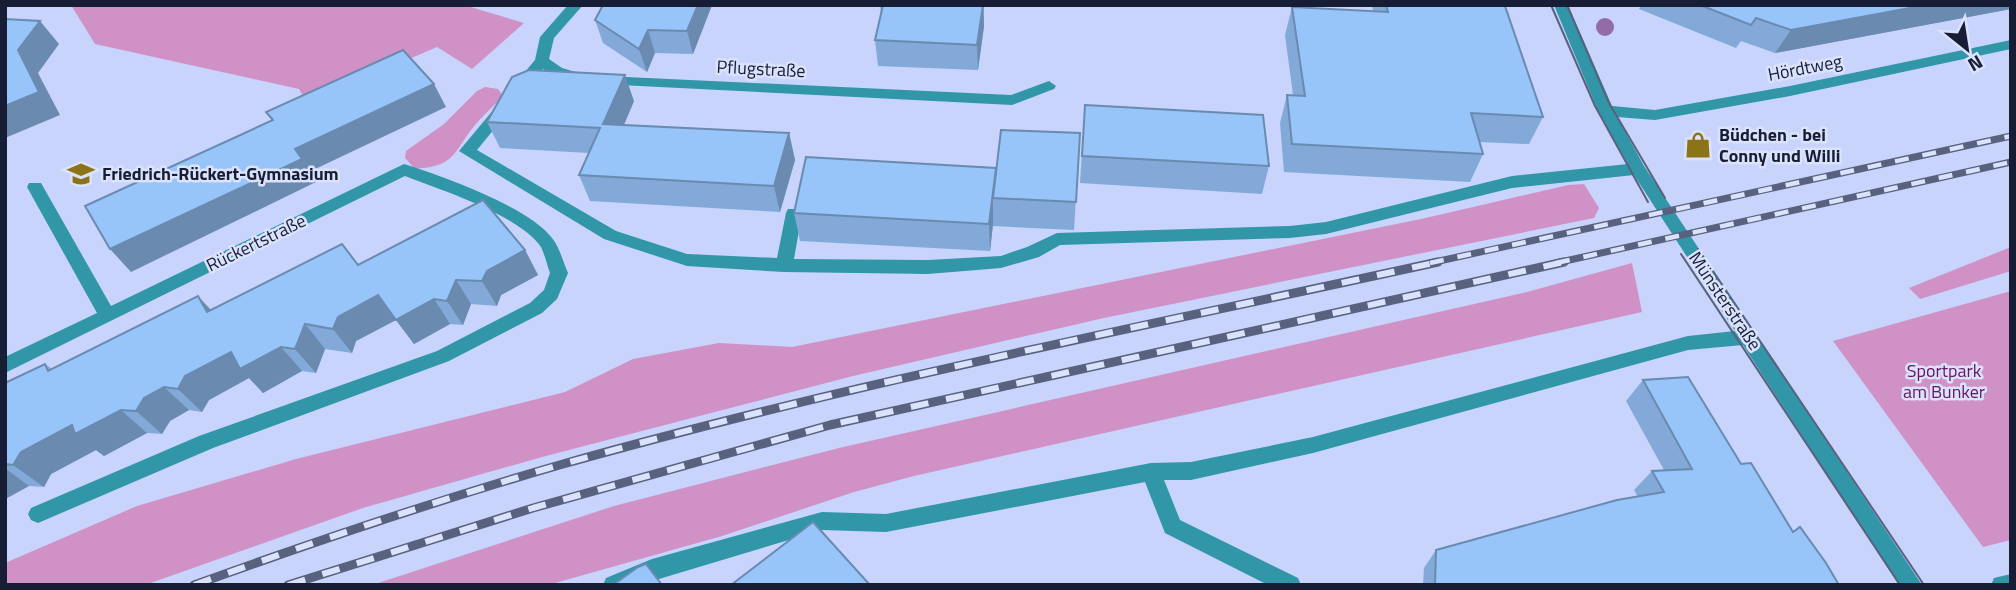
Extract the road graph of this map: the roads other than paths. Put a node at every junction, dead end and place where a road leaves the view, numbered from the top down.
1 (576, 5) edge
2 (1561, 5) edge
3 (2011, 44) edge
4 (542, 61) junction
5 (1049, 86) dead end
6 (1606, 111) junction
7 (1637, 169) junction
8 (35, 187) dead end
9 (794, 213) edge
10 (784, 265) junction
11 (107, 315) junction
12 (1748, 337) junction
13 (5, 366) edge
14 (1151, 471) junction
15 (38, 514) dead end
16 (2011, 584) edge
17 (614, 585) edge
18 (1290, 585) edge
19 (1911, 585) edge
20 (2002, 585) edge

1 - 4 street
2 - 6 street, Münsterstraße
3 - 6 street, Hördtweg
4 - 5 street, Pflugstraße
4 - 10 street
6 - 7 street, Münsterstraße
7 - 10 street
7 - 12 street, Münsterstraße
8 - 11 street
9 - 10 street
11 - 13 street, Rückertstraße
11 - 15 street, Rückertstraße
12 - 14 street
12 - 19 street, Münsterstraße
14 - 17 street
14 - 18 street
16 - 20 street

